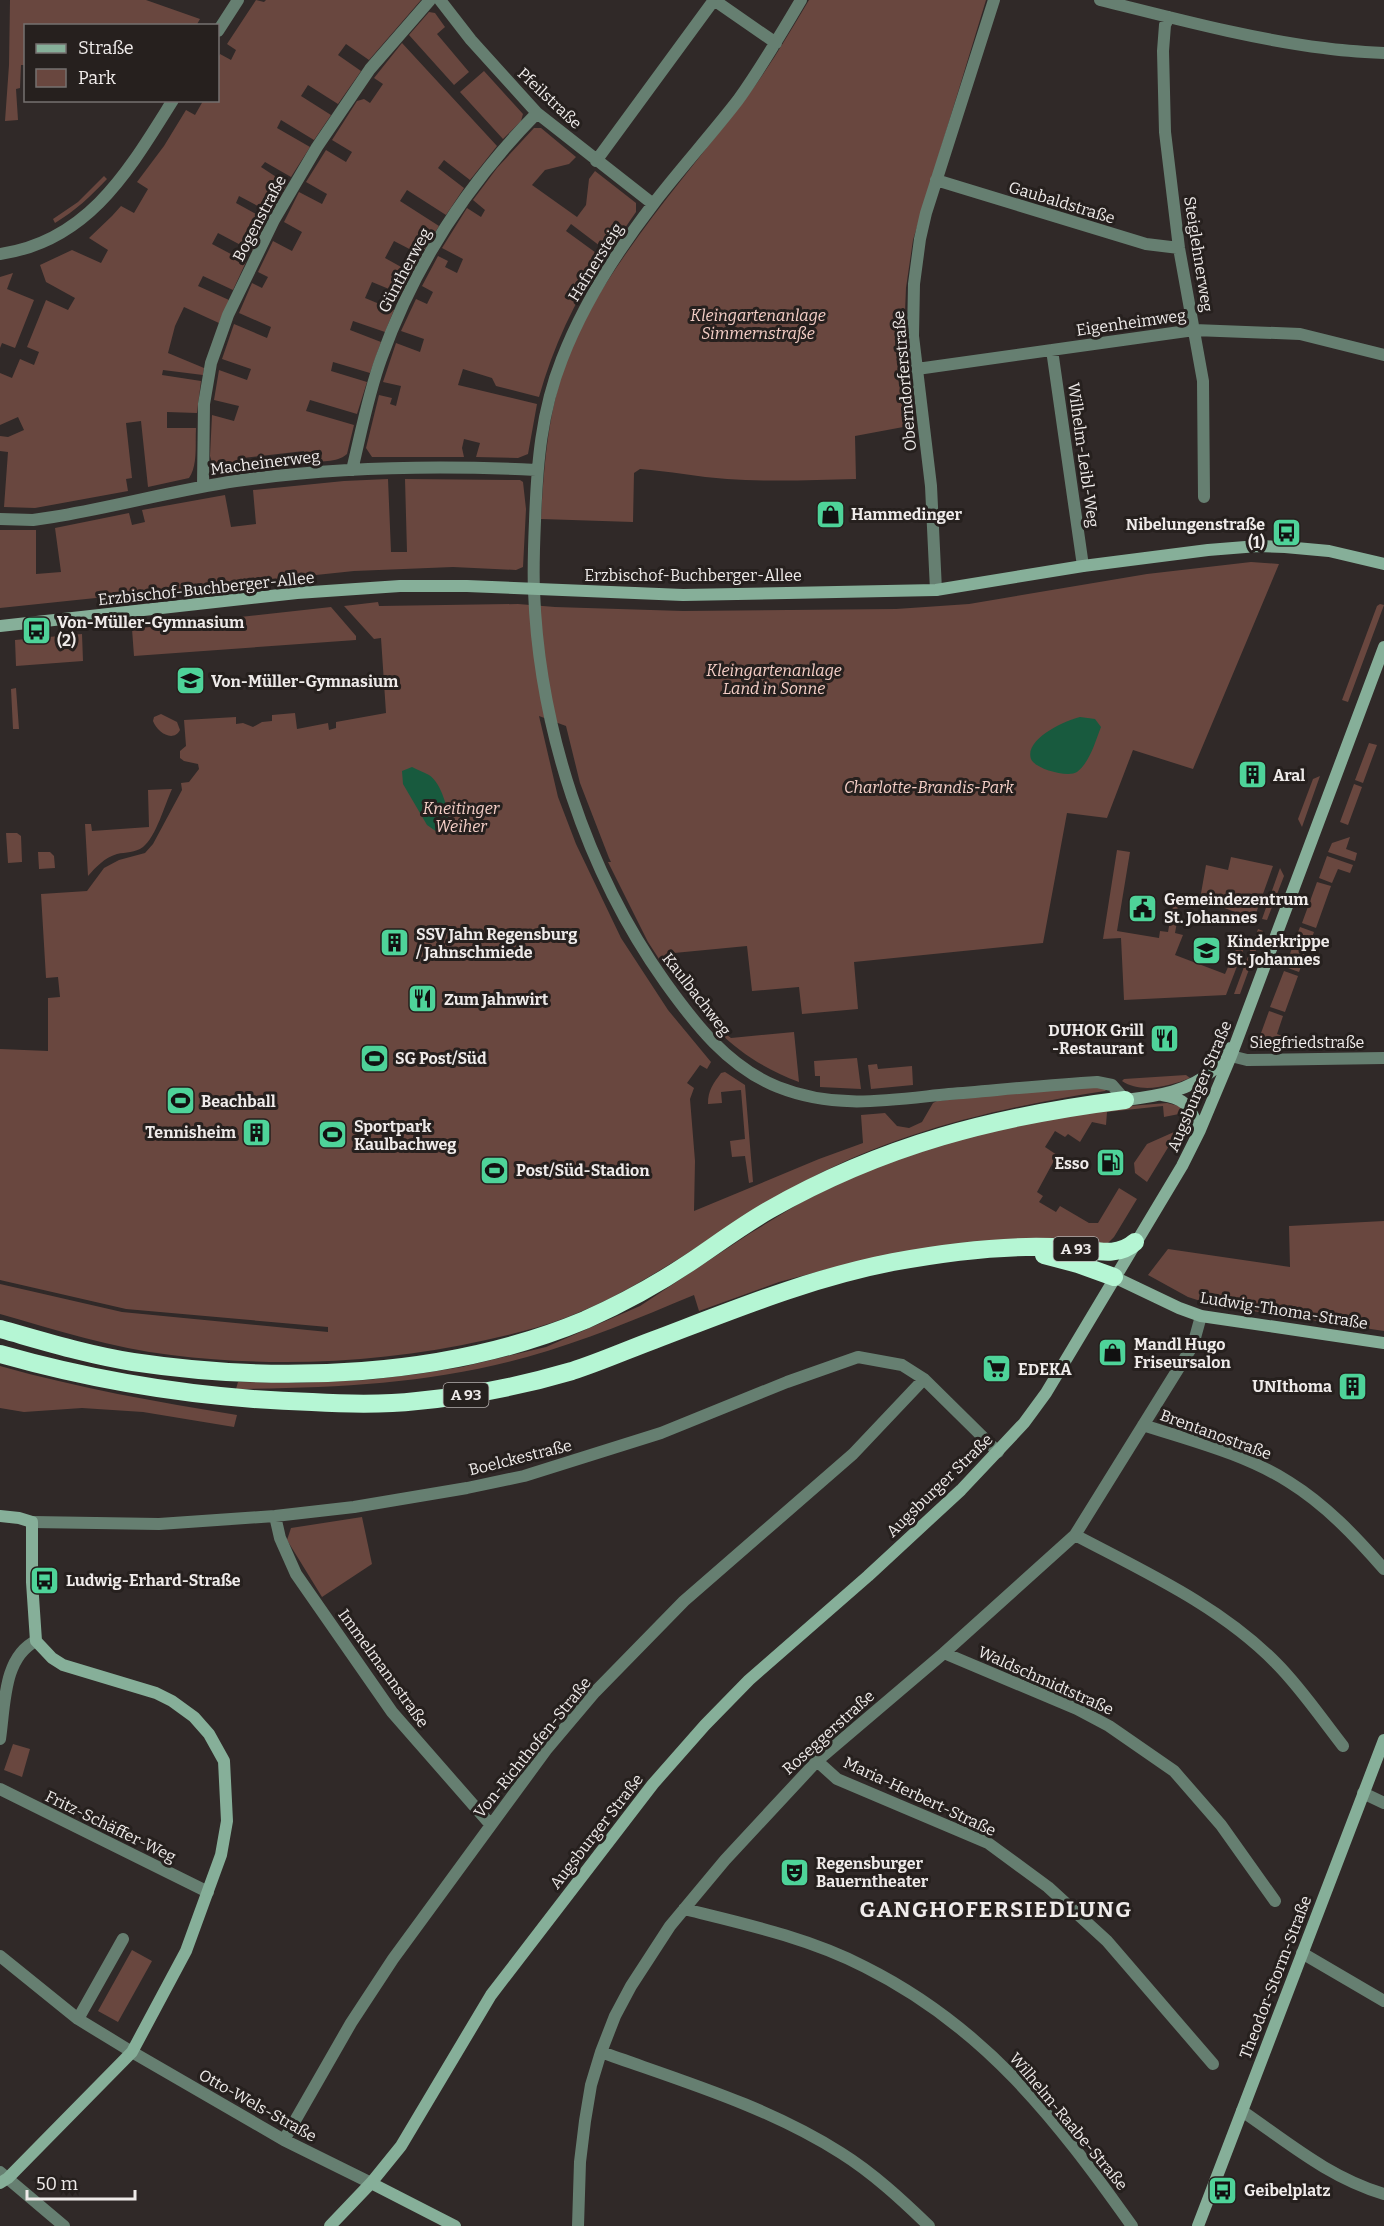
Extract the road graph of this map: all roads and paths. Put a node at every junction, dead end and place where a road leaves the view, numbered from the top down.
1 (238, 0) edge
2 (430, 0) edge
3 (440, 0) edge
4 (801, 0) edge
5 (994, 0) edge
6 (1100, 0) edge
7 (1169, 17) junction
8 (219, 29) edge
9 (776, 43) junction
10 (1384, 53) edge
11 (172, 102) edge
12 (537, 113) junction
13 (596, 161) junction
14 (936, 180) junction
15 (653, 204) junction
16 (1179, 249) junction
17 (0, 254) edge
18 (1194, 330) junction
19 (1052, 350) junction
20 (1384, 355) edge
21 (917, 369) junction
22 (352, 470) junction
23 (536, 470) junction
24 (203, 486) junction
25 (1204, 497) dead end
26 (0, 519) edge
27 (1384, 564) edge
28 (1083, 566) junction
29 (534, 589) junction
30 (936, 590) junction
31 (0, 626) edge
32 (1384, 647) edge
33 (1238, 1038) junction
34 (1231, 1056) junction
35 (1384, 1058) edge
36 (1160, 1095) junction
37 (1125, 1100) junction
38 (1200, 1130) junction
39 (1135, 1242) junction
40 (1013, 1249) junction
41 (1114, 1277) junction
42 (1201, 1316) junction
43 (0, 1329) edge
44 (1384, 1343) edge
45 (0, 1354) edge
46 (924, 1379) junction
47 (1143, 1425) junction
48 (998, 1452) junction
49 (0, 1516) edge
50 (275, 1516) junction
51 (32, 1522) junction
52 (1075, 1534) junction
53 (1384, 1569) edge
54 (36, 1641) junction
55 (944, 1653) junction
56 (0, 1738) edge
57 (1384, 1740) edge
58 (1343, 1746) dead end
59 (817, 1761) junction
60 (0, 1789) edge
61 (1363, 1793) junction
62 (1384, 1803) edge
63 (490, 1824) junction
64 (208, 1892) junction
65 (1275, 1901) dead end
66 (684, 1909) junction
67 (123, 1939) dead end
68 (1302, 1953) junction
69 (0, 1956) edge
70 (1384, 2001) edge
71 (78, 2019) junction
72 (132, 2052) junction
73 (601, 2052) junction
74 (1213, 2064) dead end
75 (1242, 2111) junction
76 (284, 2140) junction
77 (2, 2178) edge
78 (371, 2183) junction
79 (1384, 2194) edge
80 (64, 2226) edge
81 (330, 2226) edge
82 (455, 2226) edge
83 (578, 2226) edge
84 (929, 2226) edge
85 (1132, 2226) edge
86 (1198, 2226) edge

1 - 8 street
2 - 24 street, Bogenstraße
3 - 12 street, Pfeilstraße
4 - 9 street, Hafnersteig
5 - 14 street, Oberndorferstraße
6 - 7 street
7 - 10 street
7 - 16 street, Steiglehnerweg
9 - 13 street
9 - 15 street, Hafnersteig
11 - 17 street
12 - 13 street, Pfeilstraße
12 - 22 street, Güntherweg
13 - 15 street, Pfeilstraße
14 - 16 street, Gaubaldstraße
14 - 21 street, Oberndorferstraße
15 - 23 street, Hafnersteig
16 - 18 street, Steiglehnerweg
18 - 19 street, Eigenheimweg
18 - 20 street, Eigenheimweg
18 - 25 street, Steiglehnerweg
19 - 21 street, Eigenheimweg
19 - 28 street, Wilhelm-Leibl-Weg
21 - 30 street, Oberndorferstraße
22 - 23 street, Macheinerweg
22 - 24 street, Macheinerweg
23 - 29 street, Hafnersteig
24 - 26 street, Macheinerweg
27 - 28 street, Erzbischof-Buchberger-Allee
28 - 30 street, Erzbischof-Buchberger-Allee
29 - 30 street, Erzbischof-Buchberger-Allee
29 - 31 street, Erzbischof-Buchberger-Allee
29 - 37 street, Kaulbachweg
32 - 33 street, Augsburger Straße
33 - 34 street, Augsburger Straße
33 - 36 street
34 - 35 street, Siegfriedstraße
34 - 38 street, Augsburger Straße
36 - 37 street
36 - 38 street
37 - 43 highway, A 93
38 - 39 street, Augsburger Straße
39 - 40 highway, A 93
39 - 41 street, Augsburger Straße
40 - 41 highway, A 93
40 - 45 highway, A 93
41 - 42 street, Ludwig-Thoma-Straße
41 - 48 street, Augsburger Straße
42 - 44 street, Ludwig-Thoma-Straße
42 - 47 street, Roseggerstraße
46 - 48 street, Boelckestraße
46 - 50 street, Boelckestraße
46 - 63 street, Von-Richthofen-Straße
47 - 52 street, Roseggerstraße
47 - 53 street, Brentanostraße
48 - 78 street, Augsburger Straße
49 - 51 street, Boelckestraße
50 - 51 street, Boelckestraße
50 - 63 street, Immelmannstraße
51 - 54 street
52 - 55 street, Roseggerstraße
52 - 58 street
54 - 56 street
54 - 64 street
55 - 59 street, Roseggerstraße
55 - 65 street, Waldschmidtstraße
57 - 61 street, Theodor-Storm-Straße
59 - 66 street, Roseggerstraße
59 - 74 street, Maria-Herbert-Straße
60 - 64 street, Fritz-Schäffer-Weg
61 - 62 street
61 - 68 street, Theodor-Storm-Straße
63 - 76 street, Von-Richthofen-Straße
64 - 72 street
66 - 73 street, Roseggerstraße
66 - 85 street, Wilhelm-Raabe-Straße
67 - 71 street
68 - 70 street
68 - 75 street, Theodor-Storm-Straße
69 - 71 street, Otto-Wels-Straße
71 - 72 street, Otto-Wels-Straße
72 - 76 street, Otto-Wels-Straße
72 - 77 street
73 - 83 street, Roseggerstraße
73 - 84 street
75 - 79 street
75 - 86 street, Theodor-Storm-Straße
76 - 78 street, Otto-Wels-Straße
77 - 80 street
78 - 81 street, Augsburger Straße
78 - 82 street

